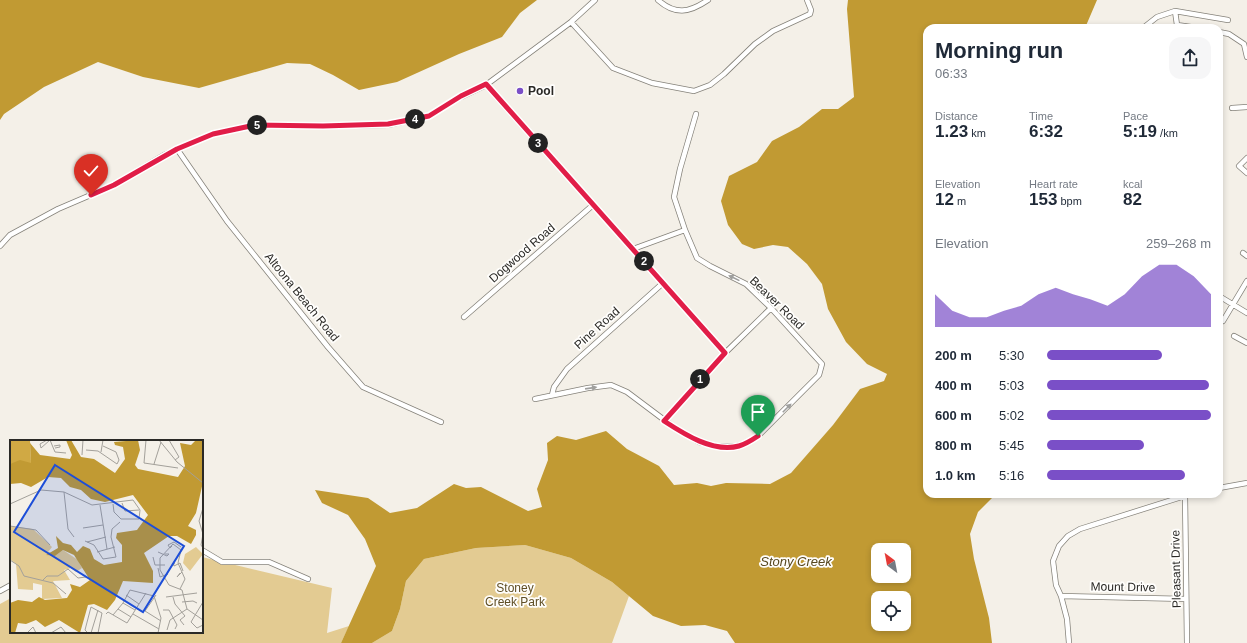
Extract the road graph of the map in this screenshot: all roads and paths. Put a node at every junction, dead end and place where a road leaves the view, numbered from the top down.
1 (595, 0) edge
2 (658, 0) edge
3 (708, 0) edge
4 (807, 0) edge
5 (1175, 11) junction
6 (1228, 20) dead end
7 (571, 22) junction
8 (1148, 24) edge
9 (1175, 24) edge
10 (1223, 33) edge
11 (1247, 57) edge
12 (486, 84) junction
13 (1247, 107) edge
14 (1232, 108) dead end
15 (696, 114) dead end
16 (177, 149) junction
17 (1247, 158) edge
18 (1247, 173) edge
19 (593, 205) junction
20 (684, 230) junction
21 (0, 246) edge
22 (634, 249) junction
23 (1247, 281) edge
24 (663, 283) junction
25 (1223, 298) edge
26 (1233, 304) junction
27 (771, 308) junction
28 (1247, 313) edge
29 (464, 317) dead end
30 (1223, 321) edge
31 (1234, 336) dead end
32 (1247, 343) edge
33 (725, 353) junction
34 (552, 395) junction
35 (535, 399) dead end
36 (664, 421) junction
37 (441, 422) dead end
38 (1247, 483) edge
39 (1223, 487) edge
40 (1176, 498) edge
41 (1185, 498) edge
42 (203, 551) edge
43 (308, 579) dead end
44 (10, 586) edge
45 (0, 591) edge
46 (1061, 596) junction
47 (1186, 599) junction
48 (1070, 643) edge
49 (1187, 643) edge

1 - 7 street
2 - 3 street
4 - 7 street
5 - 6 street
5 - 8 street
5 - 9 street
7 - 12 street
10 - 11 street
12 - 16 street
12 - 19 street
13 - 14 street
15 - 20 street, Beaver Road
16 - 21 street
16 - 37 street, Altoona Beach Road
17 - 18 street
19 - 22 street
19 - 29 street, Dogwood Road
20 - 22 street
27 -> 20 street, Beaver Road
22 - 24 street
23 - 26 street
24 - 33 street
24 - 34 street, Pine Road
25 - 26 street
26 - 28 street
26 - 30 street
27 - 33 street
36 -> 27 street, Beaver Road
31 - 32 street
33 - 36 street
34 - 35 street
34 -> 36 street
38 - 39 street
40 - 46 street
41 - 47 street, Pleasant Drive
42 - 43 street
44 - 45 street
46 - 47 street, Mount Drive
46 - 48 street
47 - 49 street, Pleasant Drive

